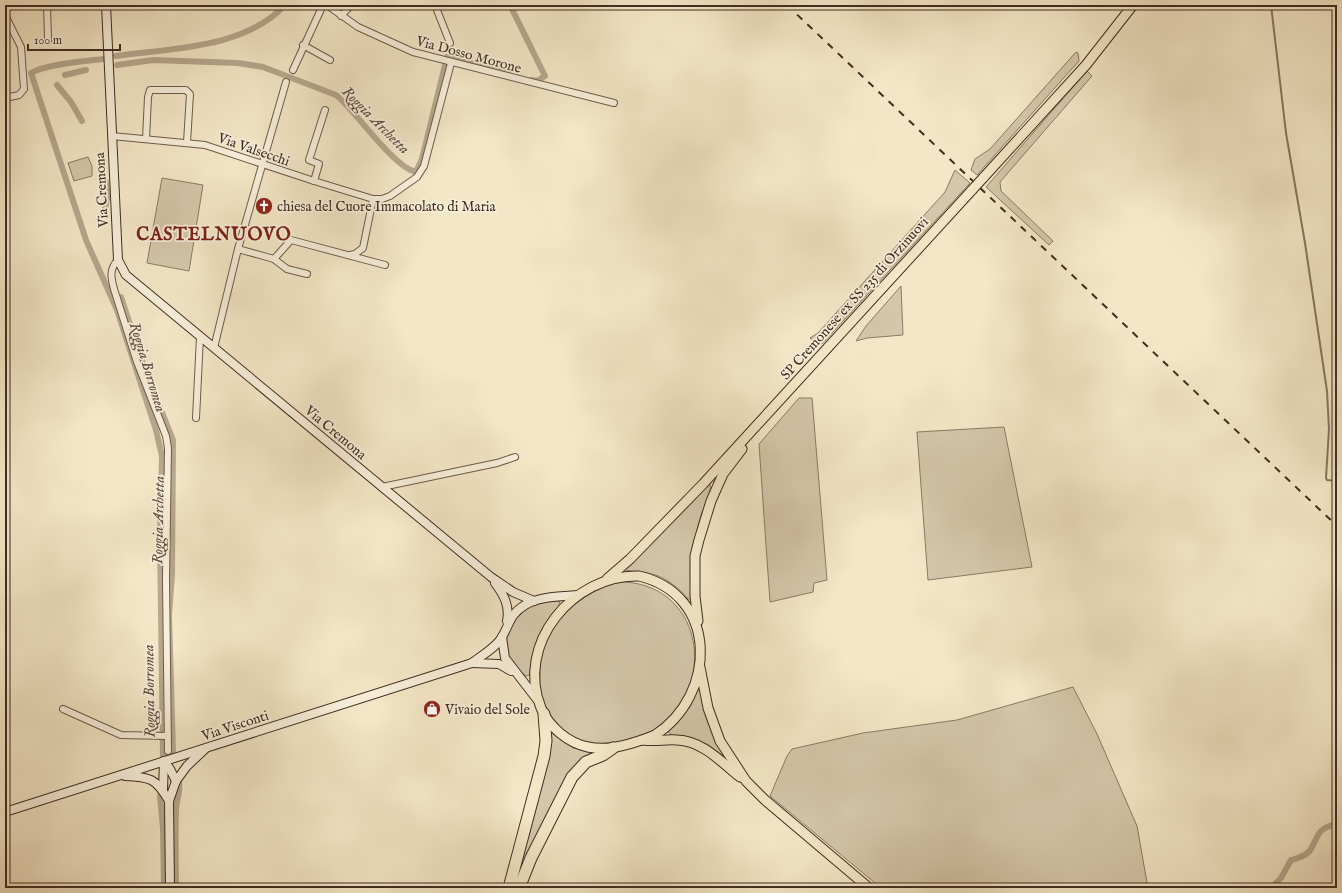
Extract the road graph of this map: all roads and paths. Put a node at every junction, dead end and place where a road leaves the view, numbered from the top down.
1 (47, 5) edge
2 (106, 5) edge
3 (322, 5) edge
4 (327, 5) edge
5 (351, 5) edge
6 (435, 5) edge
7 (1133, 5) edge
8 (5, 15) edge
9 (341, 16) junction
10 (48, 40) dead end
11 (450, 43) dead end
12 (303, 45) junction
13 (330, 60) dead end
14 (447, 62) junction
15 (293, 70) dead end
16 (286, 82) dead end
17 (5, 98) edge
18 (614, 104) dead end
19 (325, 110) dead end
20 (112, 136) junction
21 (146, 139) junction
22 (187, 142) junction
23 (261, 163) junction
24 (314, 181) junction
25 (373, 199) junction
26 (238, 249) junction
27 (348, 256) junction
28 (274, 259) junction
29 (118, 260) junction
30 (385, 265) dead end
31 (307, 274) dead end
32 (200, 337) junction
33 (214, 348) junction
34 (196, 418) dead end
35 (758, 424) junction
36 (515, 457) dead end
37 (382, 487) junction
38 (491, 577) junction
39 (607, 579) junction
40 (577, 595) junction
41 (534, 601) junction
42 (507, 624) junction
43 (697, 628) junction
44 (502, 637) junction
45 (472, 663) junction
46 (700, 664) junction
47 (520, 679) junction
48 (539, 702) junction
49 (63, 709) dead end
50 (544, 714) junction
51 (168, 736) junction
52 (643, 740) junction
53 (207, 747) junction
54 (613, 748) junction
55 (168, 751) dead end
56 (164, 762) junction
57 (120, 776) junction
58 (176, 781) junction
59 (746, 781) junction
60 (163, 790) junction
61 (169, 801) junction
62 (5, 812) edge
63 (170, 888) edge
64 (509, 888) edge
65 (519, 888) edge
66 (870, 888) edge

1 - 10 street
2 - 20 street, Via Cremona
3 - 12 street
4 - 9 street, Via Dosso Morone
5 - 9 street
6 - 11 street
7 - 35 main road, SP Cremonese ex SS 235 di Orzinuovi, bridge
8 - 17 street
9 - 14 street, Via Dosso Morone
12 - 13 street
12 - 15 street
14 - 18 street, Via Dosso Morone
14 - 25 street
16 - 23 street
19 - 24 street, Via Valsecchi
20 - 21 street, Via Valsecchi
20 - 29 street, Via Cremona
21 - 22 street, Via Valsecchi
21 - 22 street
22 - 23 street, Via Valsecchi
23 - 24 street, Via Valsecchi
23 - 26 street
24 - 25 street, Via Valsecchi
25 - 27 street
26 - 28 street
26 - 33 street
27 - 28 street
27 - 30 street
28 - 31 street
29 - 32 street, Via Cremona
29 - 51 street
32 - 33 street, Via Cremona
32 - 34 street
33 - 37 street, Via Cremona
35 - 39 main road
35 - 43 main road
36 - 37 street
37 - 38 street, Via Cremona
38 - 41 street, Via Cremona
38 - 42 street, Via Cremona
39 - 40 main road
39 - 43 main road
40 - 41 street
40 - 48 main road
41 - 42 street
42 - 44 street
43 - 46 main road
44 - 45 street
44 - 47 street
45 - 47 street
45 - 53 street, Via Visconti
46 - 52 main road
46 - 59 main road
47 - 48 street
48 - 50 main road
49 - 51 street
50 - 54 main road
50 - 64 highway
51 - 55 street
52 - 54 main road
52 - 59 main road
53 - 56 street, Via Visconti
53 - 58 street
54 - 65 highway
56 - 57 street, Via Visconti
56 - 58 street
56 - 60 street
57 - 60 street
57 - 62 street, Via Visconti
58 - 61 street
59 - 66 main road
60 - 61 street
61 - 63 street

